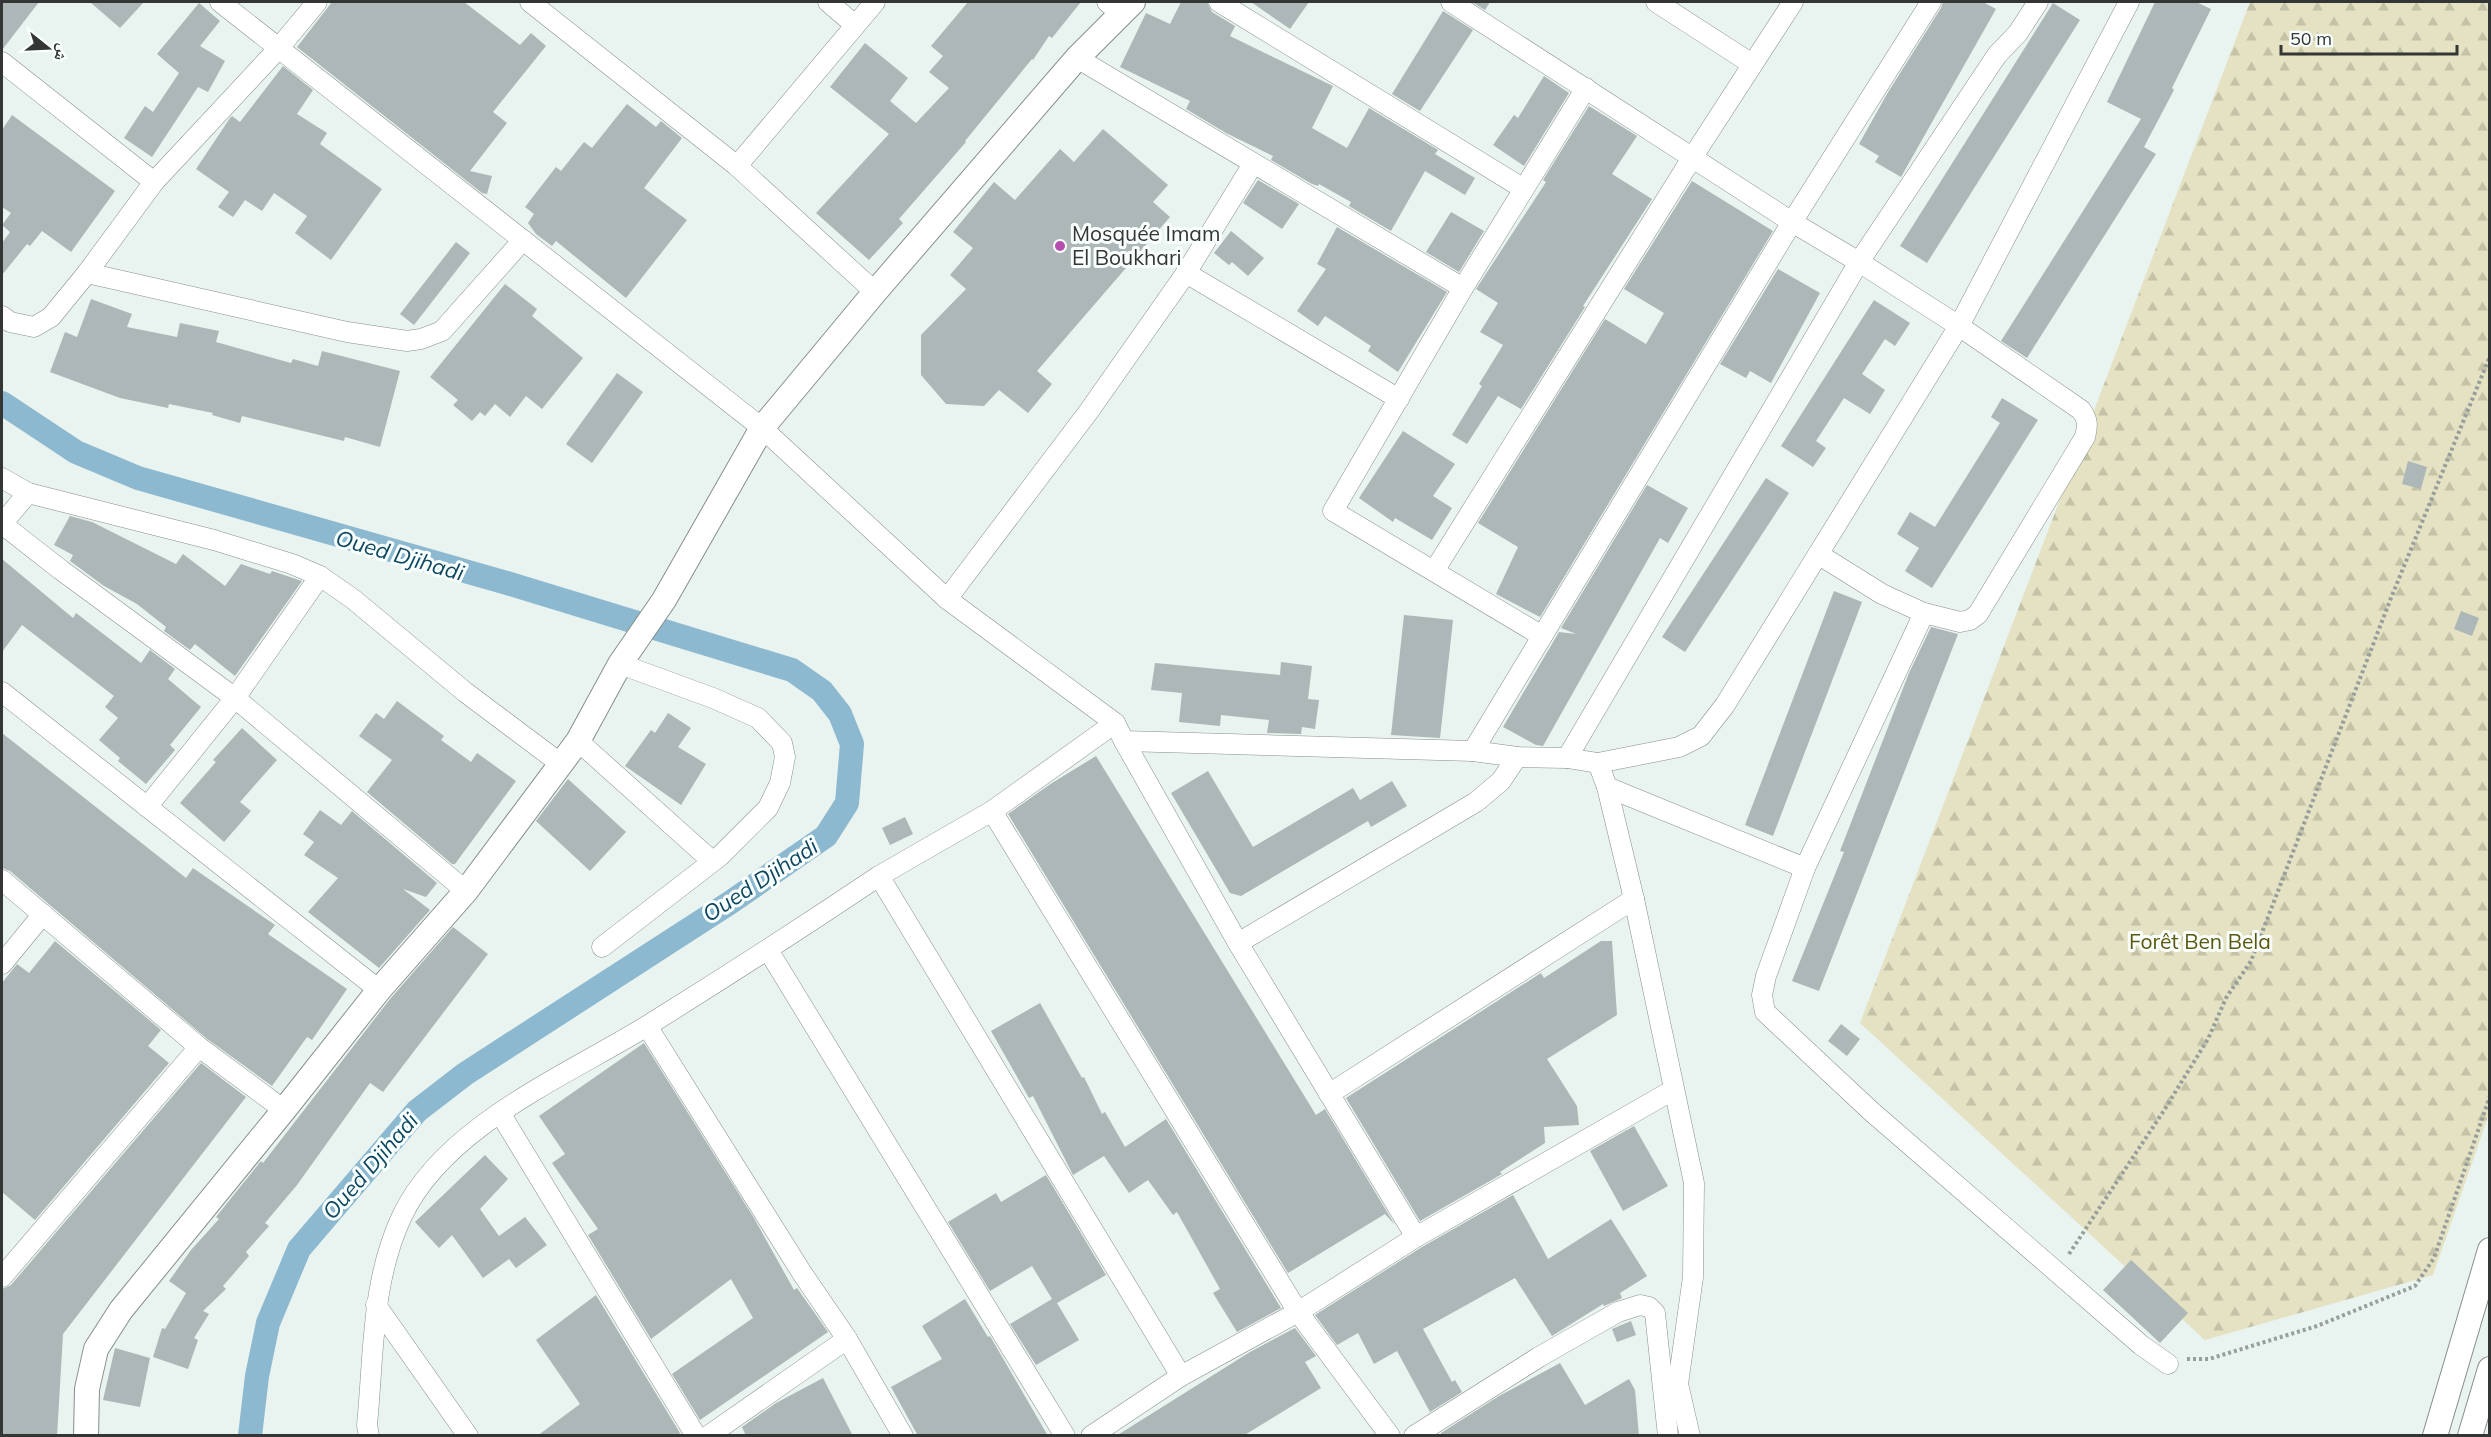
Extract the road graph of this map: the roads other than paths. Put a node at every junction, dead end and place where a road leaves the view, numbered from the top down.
1 (220, 2) edge
2 (317, 2) edge
3 (530, 2) edge
4 (828, 2) edge
5 (875, 2) edge
6 (1219, 2) edge
7 (1450, 2) edge
8 (1656, 2) edge
9 (1793, 2) edge
10 (1930, 2) edge
11 (2038, 2) edge
12 (2129, 2) edge
13 (1121, 6) edge
14 (855, 25) junction
15 (278, 49) junction
16 (1077, 58) junction
17 (2, 62) edge
18 (1752, 64) junction
19 (1586, 88) junction
20 (1692, 158) junction
21 (1253, 164) junction
22 (737, 166) junction
23 (154, 182) junction
24 (1524, 189) junction
25 (1792, 222) junction
26 (523, 240) junction
27 (1859, 262) junction
28 (87, 273) junction
29 (1186, 273) junction
30 (1463, 288) junction
31 (875, 292) junction
32 (2, 316) edge
33 (1959, 326) junction
34 (1399, 399) junction
35 (762, 428) junction
36 (2, 478) edge
37 (28, 493) junction
38 (2, 524) edge
39 (1818, 554) junction
40 (1434, 571) junction
41 (320, 576) junction
42 (947, 599) junction
43 (1924, 613) junction
44 (1542, 636) junction
45 (626, 655) junction
46 (2, 692) edge
47 (235, 698) junction
48 (1119, 732) junction
49 (578, 741) junction
50 (1473, 750) junction
51 (1517, 757) junction
52 (1567, 758) junction
53 (1598, 763) junction
54 (561, 764) junction
55 (1607, 787) junction
56 (147, 807) junction
57 (992, 811) junction
58 (712, 861) junction
59 (1805, 868) junction
60 (879, 876) junction
61 (2, 880) edge
62 (466, 891) junction
63 (1634, 899) junction
64 (43, 914) junction
65 (1238, 943) junction
66 (602, 947) dead end
67 (768, 950) junction
68 (2, 964) edge
69 (379, 990) junction
70 (647, 1026) junction
71 (199, 1047) junction
72 (1673, 1090) junction
73 (1329, 1094) junction
74 (284, 1110) junction
75 (500, 1113) junction
76 (1416, 1237) junction
77 (2490, 1250) edge
78 (2, 1277) edge
79 (376, 1305) junction
80 (1298, 1312) junction
81 (847, 1339) junction
82 (2168, 1364) road end
83 (2490, 1369) edge
84 (1181, 1376) junction
85 (86, 1436) edge
86 (369, 1436) edge
87 (468, 1436) edge
88 (696, 1436) edge
89 (708, 1436) edge
90 (903, 1436) edge
91 (1065, 1436) edge
92 (1091, 1436) edge
93 (1390, 1436) edge
94 (1414, 1436) edge
95 (1668, 1436) edge
96 (1690, 1436) edge
97 (2435, 1436) edge
98 (2470, 1436) edge

1 - 15 street
2 - 15 street
3 - 22 street
4 - 14 street
5 - 14 street
6 - 24 street
7 - 19 street
8 - 18 street
9 - 18 street
10 - 25 street
11 - 27 street
12 - 33 street
13 - 16 street
14 - 22 street
15 - 23 street
15 - 26 street
16 - 21 street
16 - 31 street
17 - 23 street
18 - 20 street
19 - 20 street
19 - 24 street
20 - 25 street
20 - 40 street
21 - 29 street
21 - 30 street
22 - 31 street
23 - 28 street
24 - 30 street
25 - 27 street
25 - 44 street
26 - 28 street
26 - 35 street
27 - 33 street
27 - 52 street
28 - 32 street
29 - 34 street
29 - 42 street
30 - 34 street
31 - 35 street
33 - 39 street
33 - 43 street
34 - 40 street
35 - 42 street
35 - 45 street
36 - 37 street
37 - 38 street
37 - 41 street
38 - 47 street
39 - 43 street
39 - 53 street
40 - 44 street
41 - 47 street
41 - 54 street
42 - 48 street
43 - 59 street
44 - 50 street
45 - 49 street
45 - 58 street
46 - 56 street
47 - 56 street
47 - 62 street
48 - 50 street
48 - 57 street
48 - 65 street
49 - 54 street
49 - 58 street
50 - 51 street
51 - 52 street
51 - 65 street
52 - 53 street
53 - 55 street
54 - 62 street
55 - 59 street
55 - 63 street
56 - 69 street
57 - 60 street
57 - 80 street
58 - 66 street
59 - 82 street
60 - 67 street
60 - 84 street
61 - 64 street
62 - 69 street
63 - 72 street
63 - 73 street
64 - 68 street
64 - 71 street
65 - 73 street
67 - 70 street
67 - 91 street
69 - 74 street
70 - 75 street
70 - 81 street
71 - 74 street
71 - 78 street
72 - 76 street
72 - 96 street
73 - 76 street
74 - 85 street
75 - 79 street
75 - 88 street
76 - 80 street
77 - 97 street
79 - 86 street
79 - 87 street
80 - 84 street
80 - 93 street
81 - 89 street
81 - 90 street
83 - 98 street
84 - 92 street
94 - 95 street

